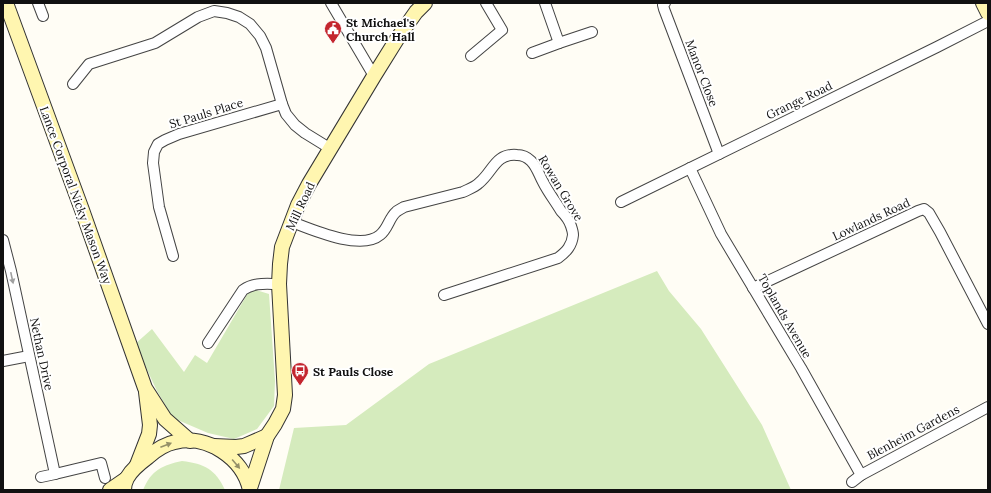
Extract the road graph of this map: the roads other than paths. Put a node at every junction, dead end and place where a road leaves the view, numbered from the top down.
1 (6, 3) edge
2 (38, 3) edge
3 (331, 3) edge
4 (426, 3) edge
5 (486, 3) edge
6 (546, 3) edge
7 (666, 3) edge
8 (983, 3) edge
9 (988, 14) edge
10 (43, 16) dead end
11 (988, 20) edge
12 (592, 32) dead end
13 (559, 43) junction
14 (532, 53) dead end
15 (471, 56) dead end
16 (374, 76) junction
17 (73, 84) dead end
18 (282, 104) junction
19 (331, 149) junction
20 (719, 154) junction
21 (690, 168) junction
22 (621, 202) dead end
23 (292, 222) junction
24 (3, 240) edge
25 (173, 256) dead end
26 (279, 284) junction
27 (753, 288) junction
28 (444, 295) dead end
29 (988, 324) edge
30 (208, 343) dead end
31 (29, 356) junction
32 (3, 361) edge
33 (145, 388) junction
34 (988, 406) edge
35 (267, 436) junction
36 (190, 441) junction
37 (214, 446) junction
38 (137, 465) junction
39 (55, 474) junction
40 (861, 475) junction
41 (41, 477) dead end
42 (852, 482) dead end
43 (107, 484) edge
44 (125, 484) edge
45 (250, 489) edge

1 - 33 main road, Lance Corporal Nicky Mason Way
2 - 10 street
3 - 16 street
4 - 16 main road, Mill Road
5 - 15 street
6 - 13 street
7 - 20 street, Manor Close
8 - 9 main road
11 - 20 street, Grange Road
12 - 13 street
13 - 14 street
16 - 19 main road, Mill Road
17 - 18 street
18 - 19 street
18 - 25 street, St Pauls Place
19 - 23 main road, Mill Road
20 - 21 street, Grange Road
21 - 22 street, Grange Road
21 - 27 street, Toplands Avenue
23 - 26 main road, Mill Road
23 - 28 street, Rowan Grove
24 -> 31 street, Nethan Drive
26 - 30 street
26 - 35 main road, Mill Road
27 - 29 street, Lowlands Road
27 - 40 street, Toplands Avenue
31 - 32 street
31 - 39 street, Nethan Drive
33 - 36 main road, Lance Corporal Nicky Mason Way
33 - 38 main road, Lance Corporal Nicky Mason Way
34 - 40 street, Blenheim Gardens
35 - 37 main road
35 - 45 main road, Mill Road
36 - 37 main road
38 -> 36 main road
37 -> 45 main road
38 - 44 main road
39 - 41 street
39 - 43 street
40 - 42 street, Blenheim Gardens
43 - 44 main road

